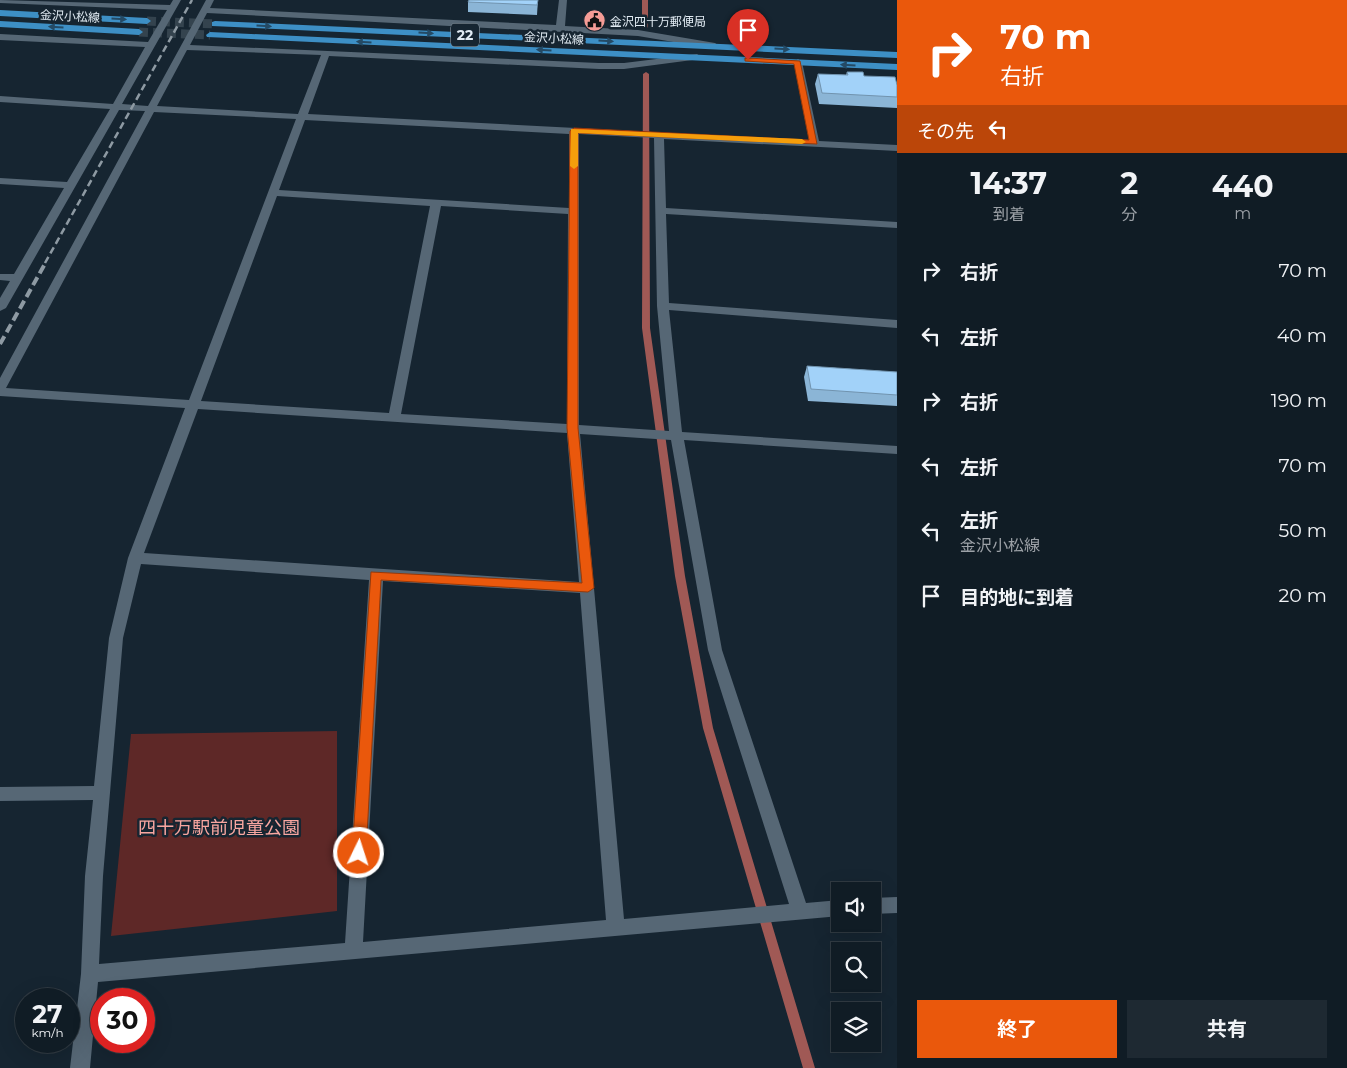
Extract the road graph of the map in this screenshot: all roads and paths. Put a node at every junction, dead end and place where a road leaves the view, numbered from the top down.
1 (210, 0) edge
2 (563, 0) edge
3 (0, 1) edge
4 (174, 4) edge
5 (204, 10) junction
6 (0, 13) edge
7 (147, 20) tunnel mouth
8 (0, 24) edge
9 (215, 24) tunnel mouth
10 (560, 28) junction
11 (139, 32) tunnel mouth
12 (210, 35) tunnel mouth
13 (0, 38) edge
14 (150, 45) junction
15 (184, 46) junction
16 (716, 46) junction
17 (326, 53) junction
18 (897, 55) edge
19 (698, 57) junction
20 (798, 62) junction
21 (897, 67) edge
22 (0, 99) edge
23 (114, 107) junction
24 (151, 109) junction
25 (303, 116) junction
26 (574, 131) junction
27 (654, 135) junction
28 (814, 142) junction
29 (897, 148) edge
30 (0, 181) edge
31 (70, 185) junction
32 (273, 193) junction
33 (436, 203) junction
34 (574, 211) junction
35 (662, 211) junction
36 (897, 225) edge
37 (0, 277) edge
38 (17, 278) junction
39 (663, 306) junction
40 (0, 308) edge
41 (897, 324) edge
42 (0, 391) edge
43 (192, 405) junction
44 (394, 419) junction
45 (573, 428) junction
46 (671, 434) junction
47 (897, 450) edge
48 (135, 558) junction
49 (376, 575) junction
50 (588, 588) junction
51 (102, 793) junction
52 (0, 794) edge
53 (897, 905) edge
54 (881, 906) edge
55 (831, 908) edge
56 (800, 910) junction
57 (616, 929) junction
58 (353, 952) junction
59 (90, 974) junction
60 (80, 1068) edge

1 - 5 street
2 - 10 street
3 - 4 street
4 - 14 street
5 - 10 street
5 - 15 street
6 -> 7 main road, 金沢小松線
11 -> 8 main road, 金沢小松線
9 -> 16 main road, 金沢小松線 / 22
10 - 16 street
19 -> 12 main road, 金沢小松線 / 22
13 - 14 street
14 - 23 street
15 - 17 street
15 - 24 street
16 -> 18 main road, 金沢小松線 / 22
17 - 19 street
17 - 25 street
19 - 20 main road, 金沢小松線 / 22
21 -> 20 main road, 金沢小松線 / 22
20 - 28 street
22 - 23 street
23 - 24 street
23 - 31 street
24 - 25 street
24 - 42 street
25 - 26 street
25 - 32 street
26 - 27 street
26 - 34 street
27 - 28 street
27 - 35 street
28 - 29 street
30 - 31 street
31 - 38 street
32 - 33 street
32 - 43 street
33 - 34 street
33 - 44 street
34 - 45 street
35 - 36 street
35 - 39 street
37 - 38 street
38 - 40 street
39 - 41 street
39 - 46 street
42 - 43 street
43 - 44 street
43 - 48 street
44 - 45 street
45 - 46 street
45 - 50 street
46 - 47 street
46 - 56 street
48 - 49 street
48 - 51 street
49 - 50 street
49 - 58 street
50 - 57 street
51 - 52 street
51 - 59 street
53 - 54 street
55 - 56 street
56 - 57 street
57 - 58 street
58 - 59 street
59 - 60 street

